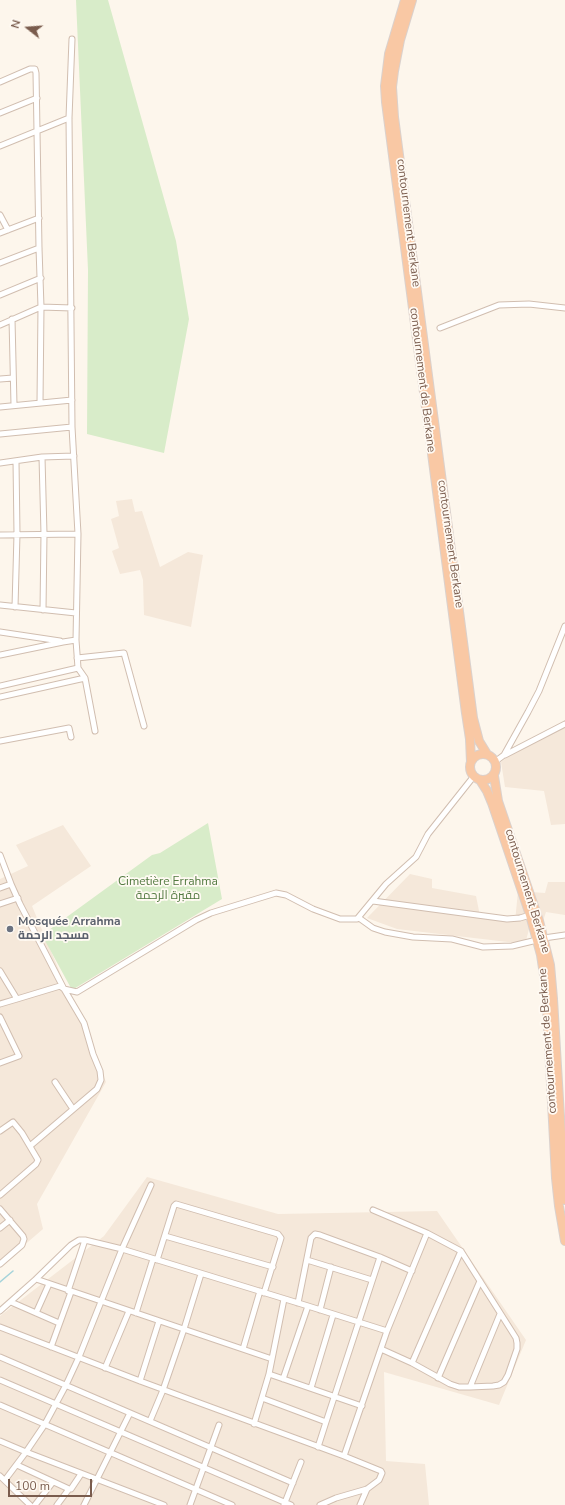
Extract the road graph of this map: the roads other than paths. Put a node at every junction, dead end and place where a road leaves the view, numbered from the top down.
1 (405, 0) edge
2 (412, 0) edge
3 (72, 39) dead end
4 (0, 82) edge
5 (37, 98) junction
6 (0, 113) edge
7 (69, 118) junction
8 (37, 131) junction
9 (0, 146) edge
10 (0, 215) edge
11 (39, 218) junction
12 (8, 230) junction
13 (0, 233) edge
14 (39, 248) junction
15 (0, 263) edge
16 (41, 278) junction
17 (0, 295) edge
18 (41, 308) junction
19 (72, 308) junction
20 (565, 308) edge
21 (12, 319) junction
22 (0, 325) edge
23 (440, 328) dead end
24 (13, 378) junction
25 (0, 379) edge
26 (72, 400) junction
27 (40, 402) junction
28 (14, 405) junction
29 (0, 407) edge
30 (72, 427) junction
31 (0, 434) edge
32 (74, 456) junction
33 (42, 457) junction
34 (16, 460) junction
35 (0, 463) edge
36 (17, 534) junction
37 (44, 534) junction
38 (78, 534) junction
39 (0, 535) edge
40 (0, 605) edge
41 (15, 607) junction
42 (43, 610) junction
43 (76, 613) junction
44 (565, 626) edge
45 (0, 632) edge
46 (76, 640) junction
47 (63, 642) junction
48 (0, 655) edge
49 (77, 658) junction
50 (78, 668) junction
51 (85, 678) junction
52 (0, 686) edge
53 (0, 697) edge
54 (565, 724) edge
55 (144, 726) dead end
56 (96, 731) dead end
57 (71, 737) dead end
58 (0, 741) edge
59 (487, 754) junction
60 (504, 755) junction
61 (496, 761) junction
62 (471, 762) junction
63 (494, 776) junction
64 (477, 778) junction
65 (0, 855) edge
66 (11, 884) junction
67 (0, 888) edge
68 (18, 898) junction
69 (373, 901) junction
70 (0, 904) edge
71 (530, 915) junction
72 (359, 918) junction
73 (565, 935) edge
74 (541, 939) junction
75 (0, 971) edge
76 (64, 989) junction
77 (17, 999) junction
78 (0, 1004) edge
79 (0, 1017) edge
80 (0, 1063) edge
81 (55, 1082) dead end
82 (73, 1109) junction
83 (0, 1131) edge
84 (30, 1146) junction
85 (151, 1185) dead end
86 (0, 1195) edge
87 (565, 1200) edge
88 (0, 1209) edge
89 (373, 1210) dead end
90 (10, 1220) junction
91 (0, 1228) edge
92 (427, 1233) junction
93 (165, 1236) junction
94 (85, 1240) junction
95 (565, 1241) edge
96 (122, 1249) junction
97 (461, 1251) junction
98 (380, 1257) junction
99 (155, 1259) junction
100 (307, 1260) junction
101 (0, 1264) edge
102 (273, 1267) junction
103 (331, 1267) junction
104 (412, 1271) junction
105 (202, 1274) junction
106 (36, 1279) junction
107 (372, 1280) junction
108 (480, 1281) junction
109 (49, 1284) junction
110 (70, 1292) junction
111 (262, 1292) junction
112 (284, 1299) junction
113 (11, 1302) junction
114 (101, 1302) junction
115 (298, 1303) junction
116 (308, 1306) junction
117 (320, 1310) junction
118 (0, 1311) edge
119 (129, 1311) junction
120 (36, 1313) junction
121 (136, 1313) junction
122 (333, 1314) junction
123 (500, 1314) junction
124 (160, 1321) junction
125 (358, 1322) junction
126 (59, 1323) junction
127 (0, 1327) edge
128 (184, 1329) junction
129 (387, 1331) junction
130 (51, 1347) junction
131 (243, 1349) junction
132 (381, 1349) junction
133 (0, 1357) edge
134 (79, 1357) junction
135 (272, 1359) junction
136 (412, 1363) junction
137 (105, 1368) junction
138 (269, 1374) junction
139 (283, 1378) junction
140 (438, 1378) junction
141 (0, 1380) edge
142 (140, 1381) junction
143 (66, 1385) junction
144 (470, 1387) junction
145 (311, 1388) junction
146 (163, 1390) junction
147 (334, 1396) junction
148 (262, 1398) junction
149 (57, 1404) junction
150 (0, 1405) edge
151 (362, 1406) junction
152 (130, 1413) junction
153 (150, 1421) junction
154 (326, 1422) junction
155 (45, 1424) junction
156 (219, 1424) dead end
157 (254, 1424) junction
158 (120, 1432) junction
159 (0, 1441) edge
160 (318, 1447) junction
161 (210, 1448) junction
162 (26, 1452) junction
163 (110, 1452) junction
164 (344, 1456) junction
165 (301, 1462) dead end
166 (17, 1464) junction
167 (204, 1468) junction
168 (81, 1474) junction
169 (0, 1476) edge
170 (5, 1480) junction
171 (96, 1480) junction
172 (53, 1482) junction
173 (293, 1483) junction
174 (69, 1489) junction
175 (196, 1489) junction
176 (367, 1489) junction
177 (336, 1498) junction
178 (285, 1504) edge
179 (30, 1505) edge
180 (35, 1505) edge
181 (57, 1505) edge
182 (84, 1505) edge
183 (164, 1505) edge
184 (190, 1505) edge
185 (232, 1505) edge
186 (291, 1505) edge
187 (320, 1505) edge
188 (334, 1505) edge
189 (360, 1505) edge

1 - 62 highway, contournement de Berkane
2 - 59 highway, contournement Berkane
3 - 7 street
4 - 5 street
5 - 6 street
5 - 8 street
7 - 8 street
7 - 19 street
8 - 9 street
8 - 11 street
10 - 12 street
11 - 12 street
11 - 14 street
12 - 13 street
14 - 15 street
14 - 16 street
16 - 17 street
16 - 18 street
18 - 19 street
18 - 21 street
18 - 27 street
19 - 26 street
20 - 23 street
21 - 22 street
21 - 24 street
24 - 25 street
24 - 28 street
26 - 27 street
26 - 30 street
27 - 28 street
28 - 29 street
30 - 31 street
30 - 32 street
32 - 33 street
32 - 38 street
33 - 34 street
33 - 37 street
34 - 35 street
34 - 36 street
36 - 37 street
36 - 39 street
36 - 41 street
37 - 38 street
37 - 42 street
38 - 43 street
40 - 41 street
41 - 42 street
42 - 43 street
43 - 46 street
44 - 60 street
45 - 47 street
46 - 47 street
46 - 49 street
47 - 48 street
49 - 50 street
49 - 55 street
50 - 51 street
50 - 52 street
51 - 53 street
51 - 56 street
54 - 60 street
57 - 58 street
59 - 61 highway
59 - 62 highway
60 - 61 street
61 - 63 highway
62 - 64 highway
63 - 64 highway
63 - 74 highway, contournement Berkane
64 - 69 street
64 - 71 highway, contournement de Berkane
65 - 66 street
66 - 67 street
66 - 68 street
68 - 70 street
68 - 76 street
69 - 71 street
69 - 72 street
71 - 74 highway, contournement de Berkane
72 - 74 street
72 - 76 street
73 - 74 street
74 - 87 highway, contournement Berkane
74 - 95 highway, contournement de Berkane
75 - 77 street
76 - 77 street
76 - 82 street
77 - 78 street
79 - 80 street
81 - 82 street
82 - 84 street
83 - 84 street
84 - 86 street
85 - 96 street
88 - 90 street
89 - 92 street
90 - 91 street
90 - 101 street
92 - 97 street
92 - 104 street
93 - 99 street
93 - 102 street
93 - 102 street
94 - 96 street
94 - 106 street
94 - 110 street
96 - 99 street
96 - 114 street
97 - 108 street
97 - 136 street
98 - 100 street
98 - 104 street
98 - 107 street
99 - 105 street
99 - 121 street
100 - 103 street
100 - 115 street
102 - 111 street
103 - 107 street
103 - 117 street
104 - 129 street
105 - 111 street
105 - 128 street
106 - 109 street
106 - 113 street
107 - 125 street
108 - 123 street
108 - 140 street
109 - 110 street
109 - 120 street
110 - 114 street
110 - 126 street
111 - 112 street
111 - 131 street
112 - 115 street
112 - 135 street
113 - 118 street
113 - 120 street
114 - 119 street
114 - 134 street
115 - 116 street
116 - 117 street
116 - 139 street
117 - 122 street
119 - 121 street
119 - 137 street
120 - 126 street
121 - 124 street
122 - 125 street
122 - 145 street
123 - 144 street
123 - 144 street
124 - 128 street
124 - 142 street
125 - 129 street
125 - 147 street
126 - 130 street
127 - 130 street
128 - 131 street
128 - 146 street
129 - 132 street
130 - 134 street
131 - 135 street
132 - 136 street
132 - 151 street
133 - 143 street
134 - 137 street
134 - 143 street
135 - 138 street
136 - 140 street
137 - 142 street
138 - 139 street
138 - 148 street
139 - 145 street
140 - 144 street
141 - 149 street
142 - 146 street
143 - 149 street
143 - 152 street
145 - 147 street
146 - 153 street
146 - 157 street
147 - 151 street
147 - 154 street
148 - 154 street
148 - 157 street
149 - 155 street
149 - 158 street
150 - 155 street
151 - 164 street
152 - 153 street
152 - 158 street
153 - 161 street
154 - 160 street
155 - 162 street
155 - 163 street
156 - 161 street
157 - 160 street
158 - 163 street
158 - 167 street
159 - 162 street
160 - 164 street
161 - 167 street
161 - 173 street
162 - 166 street
162 - 168 street
163 - 171 street
163 - 175 street
164 - 176 street
165 - 173 street
166 - 170 street
166 - 172 street
167 - 175 street
167 - 178 street
168 - 171 street
168 - 174 street
169 - 170 street
170 - 179 street
171 - 182 street
171 - 183 street
172 - 174 street
172 - 180 street
173 - 178 street
174 - 181 street
175 - 184 street
175 - 185 street
176 - 177 street
176 - 189 street
177 - 187 street
177 - 188 street
178 - 186 street

